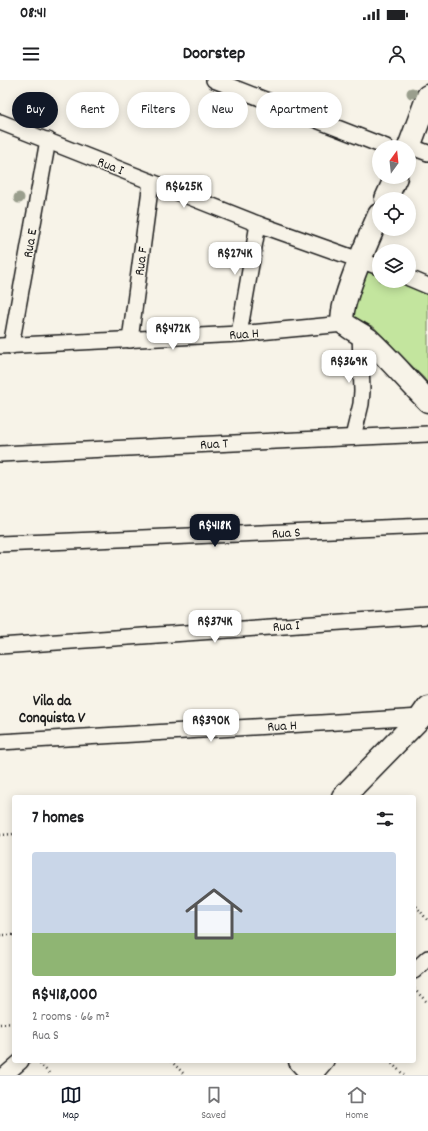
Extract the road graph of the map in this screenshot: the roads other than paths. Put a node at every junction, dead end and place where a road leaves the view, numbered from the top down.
1 (214, 80) edge
2 (428, 96) edge
3 (0, 122) edge
4 (48, 140) junction
5 (372, 142) edge
6 (416, 145) edge
7 (151, 182) junction
8 (258, 224) junction
9 (372, 230) edge
10 (359, 259) junction
11 (372, 264) edge
12 (416, 281) edge
13 (428, 286) edge
14 (352, 328) junction
15 (239, 334) junction
16 (130, 340) junction
17 (6, 346) edge
18 (428, 401) edge
19 (428, 434) edge
20 (353, 437) junction
21 (0, 454) edge
22 (428, 526) edge
23 (0, 544) edge
24 (428, 616) edge
25 (0, 646) edge
26 (425, 712) edge
27 (0, 742) edge
28 (344, 795) edge
29 (428, 958) edge
30 (416, 969) edge
31 (19, 1063) edge
32 (302, 1063) edge
33 (324, 1063) edge
34 (5, 1075) edge
35 (314, 1075) edge

1 - 5 street
2 - 6 main road
3 - 4 street, Rua I
4 - 7 street, Rua I
4 - 17 street, Rua E
7 - 8 street, Rua I
7 - 16 street, Rua F
8 - 10 street, Rua I
8 - 15 street
9 - 10 main road
10 - 11 street, Rua I
10 - 14 main road
12 - 13 street
14 - 15 street, Rua H
14 - 18 main road
14 - 20 street
15 - 16 street, Rua H
16 - 17 street, Rua H
19 - 20 street, Rua T
20 - 21 street, Rua T
22 - 23 street, Rua S
24 - 25 street, Rua I
26 - 27 street, Rua H
26 - 28 main road
29 - 30 street
31 - 34 street
32 - 35 main road
33 - 35 street

